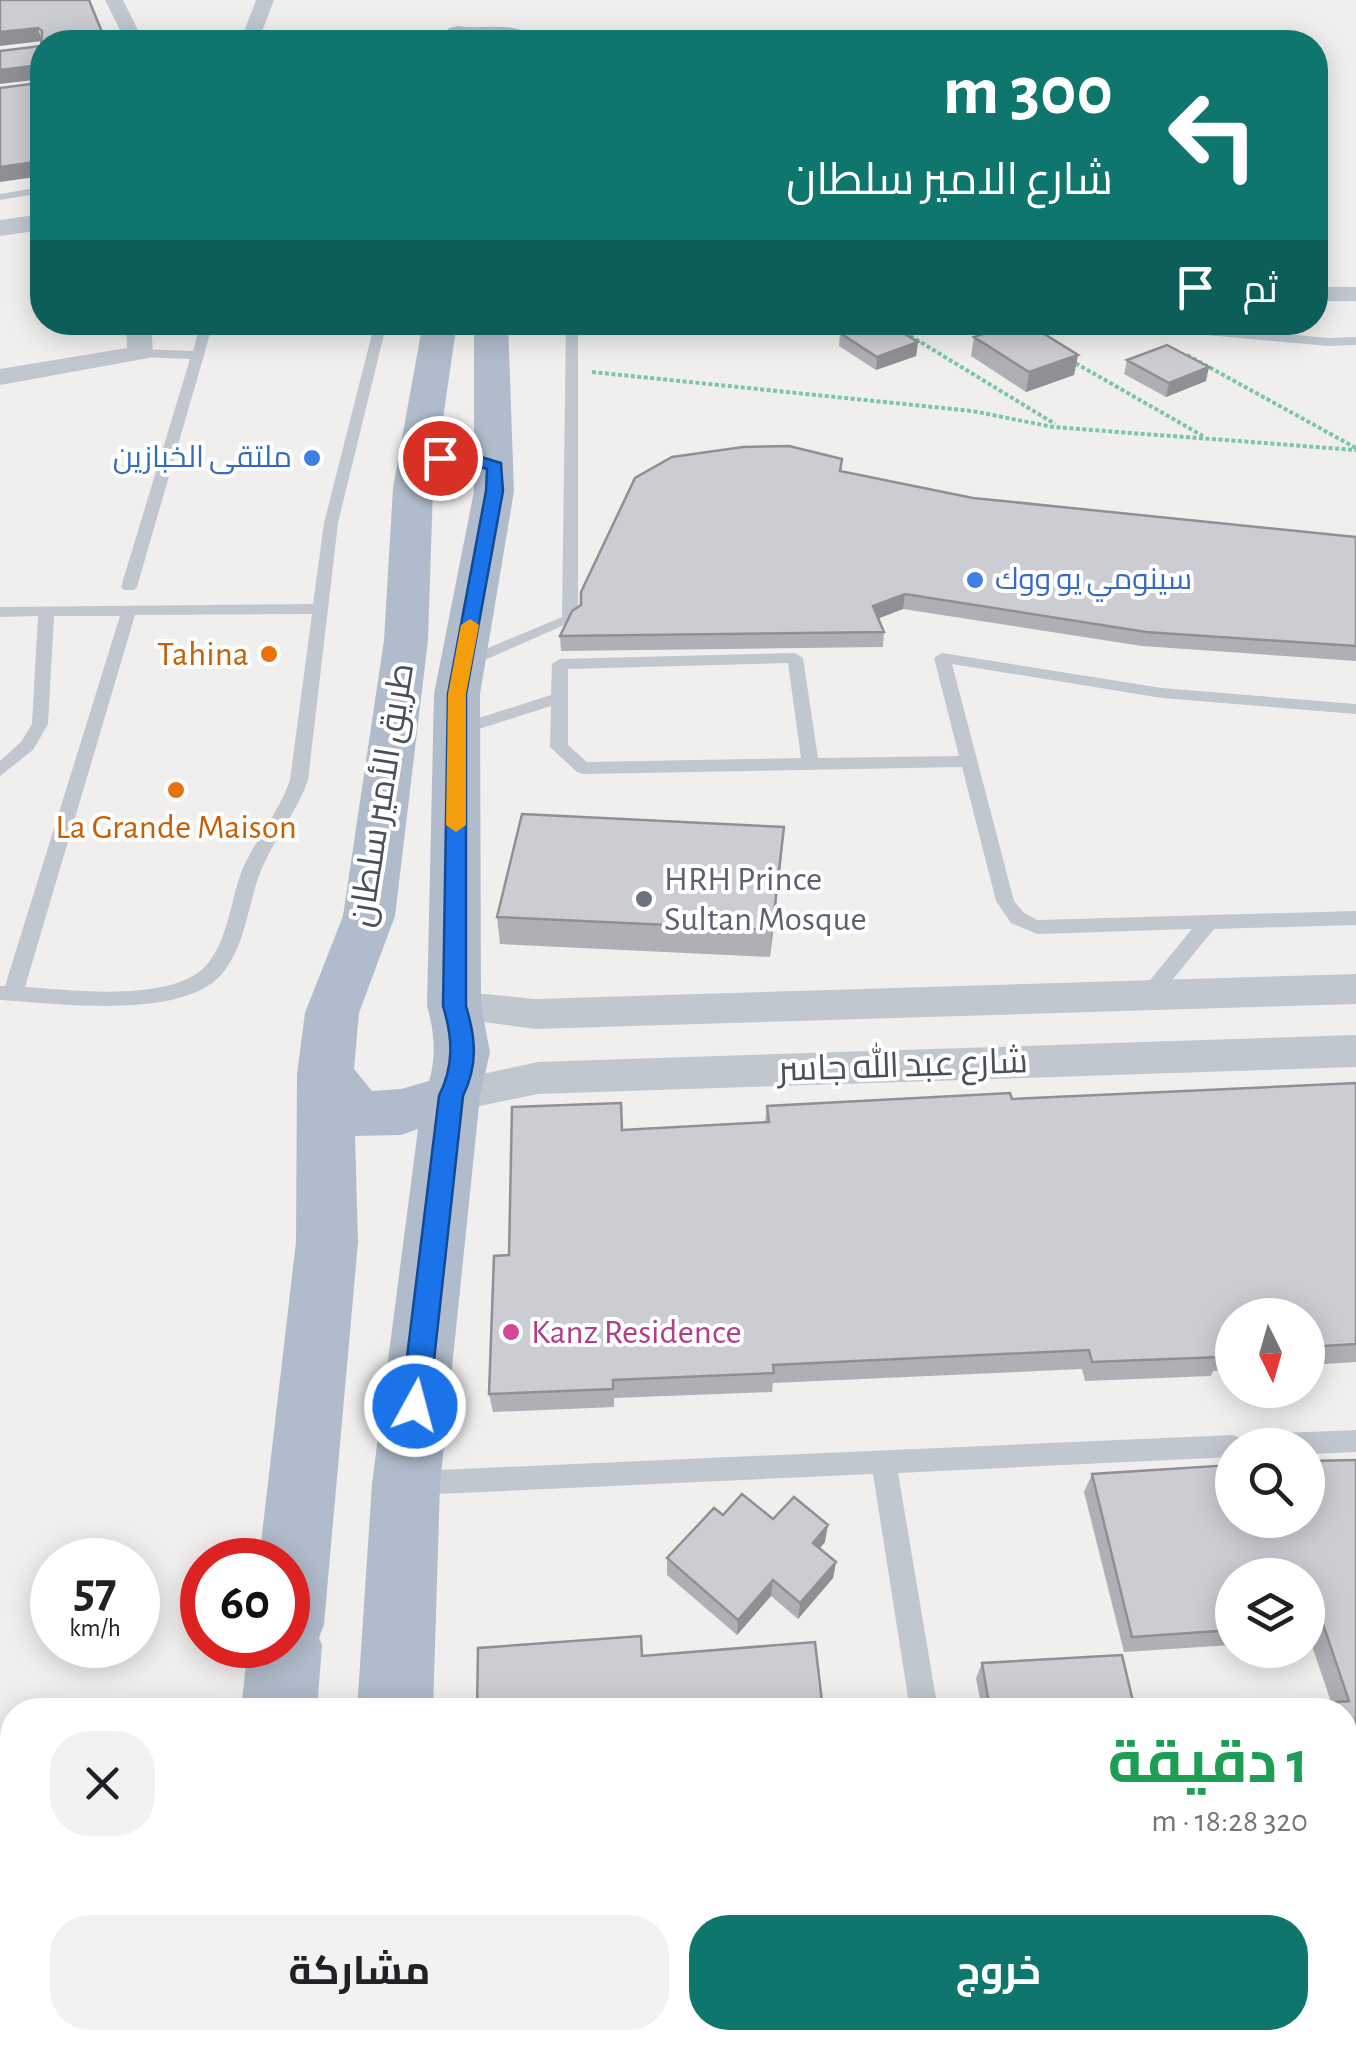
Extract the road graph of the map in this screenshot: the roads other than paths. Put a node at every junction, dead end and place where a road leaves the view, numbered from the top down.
1 (114, 0) edge
2 (265, 0) edge
3 (124, 30) edge
4 (253, 30) edge
5 (30, 192) edge
6 (0, 198) edge
7 (30, 208) edge
8 (0, 212) edge
9 (30, 224) edge
10 (0, 228) edge
11 (1328, 297) edge
12 (1354, 302) edge
13 (1328, 310) edge
14 (139, 335) edge
15 (203, 335) edge
16 (378, 335) edge
17 (438, 335) edge
18 (492, 335) edge
19 (572, 335) edge
20 (1251, 335) edge
21 (1356, 341) edge
22 (140, 353) junction
23 (198, 354) junction
24 (0, 377) edge
25 (414, 477) junction
26 (495, 478) junction
27 (130, 588) dead end
28 (321, 609) junction
29 (129, 611) junction
30 (0, 612) edge
31 (46, 612) junction
32 (463, 664) junction
33 (560, 698) junction
34 (1356, 709) edge
35 (457, 730) junction
36 (969, 761) junction
37 (810, 764) junction
38 (0, 770) edge
39 (1356, 918) edge
40 (1209, 922) junction
41 (1356, 990) edge
42 (6, 993) edge
43 (1148, 996) junction
44 (454, 1006) junction
45 (1356, 1051) edge
46 (325, 1074) junction
47 (451, 1096) junction
48 (1356, 1441) edge
49 (1325, 1442) edge
50 (1215, 1447) edge
51 (884, 1462) junction
52 (406, 1484) junction
53 (297, 1538) edge
54 (283, 1668) edge
55 (279, 1698) edge
56 (396, 1698) edge
57 (922, 1698) edge

1 - 3 street
2 - 4 street
5 - 6 lane
7 - 8 street
9 - 10 street
11 - 12 street
12 - 13 street
14 - 22 street
15 - 23 lane
16 - 28 lane
17 - 25 main road, طريق الأمير سلطان
18 - 26 main road, طريق الأمير سلطان
19 - 32 lane
20 - 21 lane
22 - 23 lane
22 - 24 street
23 - 27 lane
25 - 26 main road
25 - 46 main road, طريق الأمير سلطان
26 - 32 main road, طريق الأمير سلطان
28 - 29 lane
28 - 42 lane
29 - 31 lane
29 - 42 lane
30 - 31 lane
31 - 38 lane
32 - 35 main road, طريق الأمير سلطان
33 - 35 lane
33 - 37 lane
33 - 37 lane
34 - 36 lane
35 - 44 main road, طريق الأمير سلطان
36 - 37 lane
36 - 40 lane
39 - 40 lane
40 - 43 lane
41 - 43 street, شارع عبد الله جاسر
43 - 44 street, شارع عبد الله جاسر
44 - 47 main road, طريق الأمير سلطان
45 - 47 street, شارع عبد الله جاسر
46 - 47 main road
46 - 53 main road, طريق الأمير سلطان
47 - 52 main road, طريق الأمير سلطان
48 - 49 lane
50 - 51 lane
51 - 52 lane
51 - 57 lane
52 - 56 main road, طريق الأمير سلطان
54 - 55 main road

